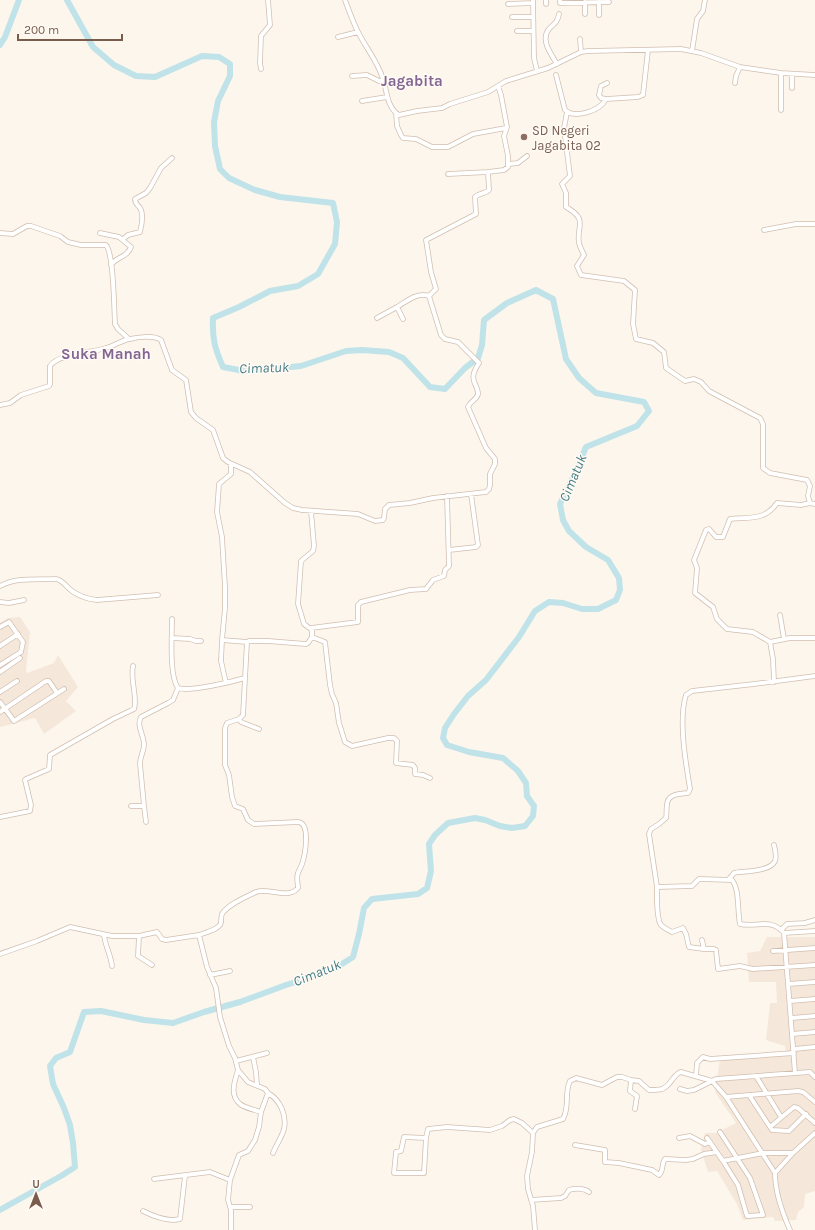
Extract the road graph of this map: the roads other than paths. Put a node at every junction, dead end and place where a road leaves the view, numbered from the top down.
1 (268, 0) edge
2 (345, 0) edge
3 (560, 0) edge
4 (705, 0) edge
5 (533, 2) edge
6 (585, 2) junction
7 (599, 2) junction
8 (609, 2) dead end
9 (508, 4) dead end
10 (559, 14) dead end
11 (585, 14) dead end
12 (599, 15) dead end
13 (512, 17) dead end
14 (533, 17) junction
15 (516, 31) dead end
16 (533, 31) junction
17 (358, 32) junction
18 (338, 38) dead end
19 (580, 39) dead end
20 (648, 50) junction
21 (692, 51) junction
22 (581, 52) junction
23 (557, 64) junction
24 (740, 67) junction
25 (261, 69) dead end
26 (536, 71) junction
27 (781, 73) junction
28 (792, 74) junction
29 (556, 75) dead end
30 (815, 75) edge
31 (352, 76) dead end
32 (384, 81) junction
33 (735, 83) dead end
34 (607, 84) dead end
35 (498, 86) junction
36 (792, 88) dead end
37 (387, 97) junction
38 (606, 99) junction
39 (362, 101) dead end
40 (781, 110) dead end
41 (567, 112) junction
42 (396, 113) junction
43 (506, 128) junction
44 (527, 156) dead end
45 (172, 158) dead end
46 (509, 164) junction
47 (488, 172) junction
48 (448, 174) dead end
49 (815, 224) edge
50 (764, 230) dead end
51 (0, 233) edge
52 (100, 233) dead end
53 (123, 239) junction
54 (111, 266) junction
55 (430, 296) junction
56 (397, 307) junction
57 (377, 318) dead end
58 (403, 319) dead end
59 (129, 339) junction
60 (0, 405) edge
61 (231, 464) junction
62 (470, 494) junction
63 (447, 496) junction
64 (813, 503) edge
65 (310, 511) junction
66 (449, 550) junction
67 (0, 586) edge
68 (158, 595) dead end
69 (24, 600) dead end
70 (0, 602) edge
71 (780, 615) dead end
72 (172, 619) dead end
73 (0, 627) edge
74 (311, 628) junction
75 (18, 634) junction
76 (312, 636) junction
77 (172, 638) junction
78 (815, 638) edge
79 (784, 639) junction
80 (222, 640) junction
81 (201, 641) dead end
82 (247, 642) junction
83 (770, 642) junction
84 (0, 646) edge
85 (20, 658) dead end
86 (0, 666) edge
87 (134, 666) dead end
88 (0, 672) edge
89 (815, 676) edge
90 (245, 678) junction
91 (16, 681) dead end
92 (774, 682) junction
93 (226, 683) junction
94 (178, 688) junction
95 (64, 689) dead end
96 (0, 692) edge
97 (57, 693) junction
98 (0, 702) edge
99 (4, 709) junction
100 (134, 710) junction
101 (0, 712) edge
102 (141, 717) junction
103 (239, 719) junction
104 (259, 729) dead end
105 (430, 778) dead end
106 (131, 806) dead end
107 (144, 806) junction
108 (0, 817) edge
109 (146, 822) dead end
110 (774, 845) dead end
111 (729, 879) junction
112 (657, 887) junction
113 (815, 920) edge
114 (815, 931) edge
115 (783, 932) junction
116 (104, 935) junction
117 (199, 935) junction
118 (139, 936) junction
119 (702, 940) dead end
120 (815, 948) edge
121 (704, 949) junction
122 (786, 950) junction
123 (773, 951) dead end
124 (0, 954) edge
125 (152, 965) dead end
126 (815, 965) edge
127 (112, 966) dead end
128 (787, 967) junction
129 (230, 971) dead end
130 (210, 974) junction
131 (815, 982) edge
132 (788, 984) junction
133 (815, 999) edge
134 (790, 1001) junction
135 (815, 1016) edge
136 (792, 1018) junction
137 (815, 1032) edge
138 (792, 1034) junction
139 (815, 1047) edge
140 (794, 1051) junction
141 (266, 1053) dead end
142 (253, 1056) junction
143 (236, 1061) junction
144 (238, 1070) junction
145 (795, 1073) junction
146 (696, 1076) junction
147 (756, 1076) junction
148 (815, 1077) edge
149 (631, 1080) junction
150 (712, 1081) junction
151 (256, 1085) junction
152 (680, 1089) dead end
153 (268, 1093) junction
154 (766, 1094) junction
155 (749, 1095) junction
156 (726, 1097) junction
157 (815, 1102) edge
158 (635, 1109) dead end
159 (261, 1112) junction
160 (806, 1114) junction
161 (781, 1116) junction
162 (815, 1123) edge
163 (770, 1127) junction
164 (720, 1132) dead end
165 (533, 1133) junction
166 (815, 1133) edge
167 (426, 1138) junction
168 (679, 1138) dead end
169 (707, 1138) dead end
170 (710, 1142) junction
171 (575, 1145) dead end
172 (717, 1152) junction
173 (273, 1153) dead end
174 (763, 1153) junction
175 (793, 1153) junction
176 (737, 1159) junction
177 (723, 1161) junction
178 (774, 1173) junction
179 (185, 1176) junction
180 (154, 1179) dead end
181 (230, 1180) junction
182 (590, 1192) dead end
183 (531, 1200) junction
184 (230, 1207) junction
185 (250, 1207) dead end
186 (143, 1211) dead end
187 (231, 1230) edge
188 (535, 1230) edge
189 (790, 1230) edge

1 - 25 street
2 - 17 street
3 - 6 street
4 - 21 street
5 - 9 street
5 - 14 street
6 - 7 street
6 - 11 street
7 - 8 street
7 - 12 street
10 - 23 street
13 - 14 street
14 - 16 street
15 - 16 street
16 - 26 street
17 - 18 street
17 - 32 street
19 - 22 street
20 - 21 street
20 - 22 street
20 - 38 street
21 - 24 street
22 - 23 street
23 - 26 street
24 - 27 street
24 - 33 street
26 - 35 street
27 - 28 street
27 - 40 street
28 - 30 street
28 - 36 street
29 - 41 street
31 - 32 street
32 - 37 street
34 - 38 street
35 - 42 street
35 - 43 street
37 - 39 street
37 - 42 street
38 - 41 street
41 - 64 street
42 - 43 street
43 - 46 street
44 - 46 street
45 - 53 street
46 - 47 street
47 - 48 street
47 - 55 street
49 - 50 street
51 - 54 street
52 - 53 street
53 - 54 street
54 - 59 street
55 - 56 street
55 - 62 street
56 - 57 street
56 - 58 street
59 - 60 street
59 - 61 street
61 - 65 street
61 - 80 street
62 - 63 street
62 - 66 street
63 - 65 street
63 - 66 street
64 - 83 street
65 - 74 street
66 - 74 street
67 - 68 street
69 - 70 street
71 - 79 street
72 - 77 street
73 - 75 street
74 - 76 street
75 - 84 street
75 - 86 street
76 - 82 street
76 - 105 street
77 - 81 street
77 - 94 street
78 - 79 street
79 - 83 street
80 - 82 street
80 - 93 street
82 - 90 street
83 - 92 street
85 - 88 street
87 - 100 street
89 - 92 street
90 - 93 street
90 - 103 street
91 - 96 street
92 - 112 street
93 - 94 street
94 - 102 street
95 - 97 street
97 - 99 street
97 - 99 street
98 - 99 street
99 - 101 street
100 - 102 street
100 - 108 street
102 - 107 street
103 - 104 street
103 - 117 street
106 - 107 street
107 - 109 street
110 - 111 street
111 - 112 street
111 - 115 street
112 - 121 street
113 - 115 street
114 - 115 street
115 - 122 street
116 - 118 street
116 - 124 street
116 - 127 street
117 - 118 street
117 - 130 street
118 - 125 street
119 - 121 street
120 - 122 street
121 - 128 street
122 - 123 street
122 - 128 street
126 - 128 street
128 - 132 street
129 - 130 street
130 - 143 street
131 - 132 street
132 - 134 street
133 - 134 street
134 - 136 street
135 - 136 street
136 - 138 street
137 - 138 street
138 - 140 street
139 - 140 street
140 - 145 street
140 - 146 street
141 - 142 street
142 - 143 street
142 - 151 street
143 - 144 street
144 - 151 street
144 - 159 street
145 - 147 street
145 - 148 street
146 - 149 street
146 - 150 street
147 - 150 street
147 - 154 street
149 - 158 street
149 - 165 street
150 - 152 street
150 - 156 street
151 - 153 street
153 - 159 street
153 - 173 street
154 - 155 street
154 - 157 street
154 - 161 street
155 - 156 street
155 - 163 street
156 - 174 street
159 - 181 street
160 - 161 street
160 - 162 street
160 - 163 street
161 - 163 street
164 - 176 street
165 - 167 street
165 - 183 street
166 - 175 street
167 - 167 street
168 - 170 street
169 - 170 street
170 - 172 street
171 - 172 street
172 - 177 street
174 - 175 street
174 - 176 street
174 - 178 street
175 - 178 street
176 - 177 street
176 - 177 street
178 - 189 street
179 - 180 street
179 - 181 street
179 - 186 street
181 - 184 street
182 - 183 street
183 - 188 street
184 - 185 street
184 - 187 street

